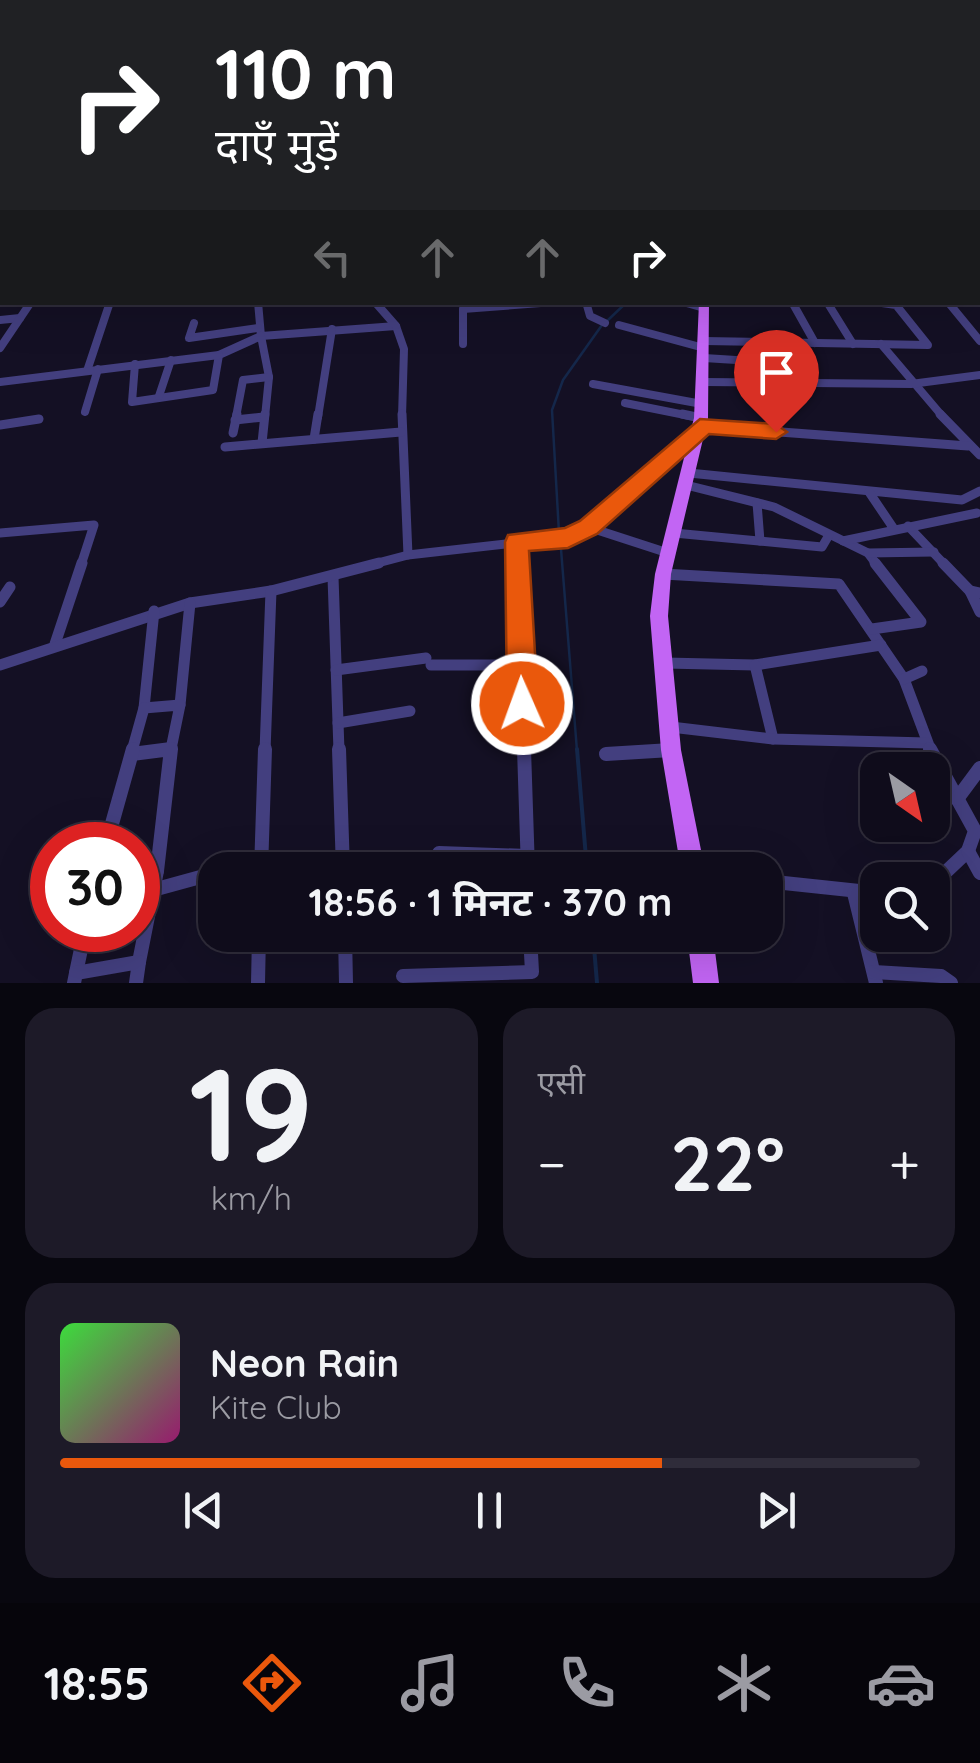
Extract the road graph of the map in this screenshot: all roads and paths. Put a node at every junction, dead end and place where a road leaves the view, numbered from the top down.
1 (28, 305) edge
2 (109, 305) edge
3 (258, 305) edge
4 (378, 305) edge
5 (489, 305) edge
6 (534, 305) edge
7 (587, 305) edge
8 (704, 305) edge
9 (794, 305) edge
10 (828, 305) edge
11 (898, 305) edge
12 (950, 305) edge
13 (468, 306) edge
14 (601, 315) dead end
15 (20, 318) junction
16 (0, 320) edge
17 (194, 322) dead end
18 (964, 322) junction
19 (980, 322) edge
20 (619, 325) dead end
21 (396, 326) junction
22 (332, 329) junction
23 (259, 332) junction
24 (980, 342) edge
25 (463, 344) dead end
26 (815, 344) junction
27 (852, 344) junction
28 (881, 344) junction
29 (0, 348) edge
30 (704, 349) junction
31 (220, 354) junction
32 (171, 360) junction
33 (135, 364) junction
34 (98, 369) junction
35 (87, 371) junction
36 (980, 375) edge
37 (269, 377) junction
38 (0, 382) edge
39 (703, 382) junction
40 (594, 384) dead end
41 (911, 384) junction
42 (766, 385) junction
43 (160, 396) junction
44 (624, 403) dead end
45 (85, 412) dead end
46 (264, 417) junction
47 (39, 419) dead end
48 (235, 420) junction
49 (700, 421) junction
50 (0, 425) edge
51 (401, 432) junction
52 (233, 433) dead end
53 (314, 439) junction
54 (262, 443) junction
55 (968, 446) junction
56 (225, 447) dead end
57 (980, 455) edge
58 (687, 479) junction
59 (869, 492) junction
60 (980, 492) edge
61 (962, 500) junction
62 (757, 503) junction
63 (978, 514) edge
64 (908, 526) junction
65 (588, 528) junction
66 (894, 529) junction
67 (0, 533) edge
68 (674, 533) junction
69 (828, 535) junction
70 (840, 541) junction
71 (517, 542) junction
72 (760, 542) junction
73 (934, 552) junction
74 (668, 553) junction
75 (868, 553) junction
76 (408, 555) junction
77 (663, 574) junction
78 (334, 577) junction
79 (10, 586) dead end
80 (271, 591) junction
81 (975, 592) edge
82 (0, 602) edge
83 (190, 603) junction
84 (154, 611) junction
85 (980, 612) edge
86 (872, 629) junction
87 (55, 644) junction
88 (881, 645) junction
89 (660, 663) junction
90 (756, 664) junction
91 (0, 665) edge
92 (521, 665) junction
93 (336, 670) junction
94 (922, 672) dead end
95 (904, 679) junction
96 (180, 705) junction
97 (144, 708) junction
98 (410, 711) dead end
99 (338, 723) junction
100 (668, 726) junction
101 (773, 740) junction
102 (927, 743) junction
103 (171, 749) junction
104 (671, 750) junction
105 (132, 754) junction
106 (606, 754) dead end
107 (980, 768) edge
108 (957, 799) junction
109 (113, 822) edge
110 (978, 831) edge
111 (160, 845) edge
112 (968, 851) junction
113 (261, 852) edge
114 (342, 852) edge
115 (528, 852) edge
116 (690, 852) edge
117 (950, 868) edge
118 (980, 873) edge
119 (198, 878) edge
120 (783, 883) edge
121 (160, 888) edge
122 (854, 893) junction
123 (860, 893) edge
124 (81, 952) edge
125 (141, 952) edge
126 (259, 952) edge
127 (345, 952) edge
128 (531, 952) edge
129 (702, 952) edge
130 (707, 952) edge
131 (139, 962) junction
132 (403, 976) dead end
133 (875, 977) edge
134 (75, 978) edge
135 (532, 978) edge
136 (945, 981) edge
137 (136, 983) edge
138 (258, 983) edge
139 (346, 983) edge
140 (706, 983) edge
141 (720, 983) edge

1 - 15 street
2 - 35 street
3 - 23 street
4 - 21 street
5 - 6 street
5 - 13 street
7 - 14 street
8 - 30 main road
9 - 26 street
10 - 27 street
11 - 28 street
12 - 18 street
13 - 25 street
15 - 16 street
15 - 29 street
17 - 23 street
18 - 19 street
18 - 24 street
20 - 30 street
21 - 22 street
21 - 51 street
22 - 23 street
22 - 53 street
23 - 31 street
23 - 37 street
26 - 27 street
26 - 30 street
27 - 28 street
28 - 41 street
30 - 39 main road
30 - 42 street
31 - 32 street
31 - 43 street
32 - 33 street
32 - 43 street
33 - 34 street
33 - 43 street
34 - 35 street
34 - 45 street
35 - 38 street
36 - 41 street
37 - 46 street
37 - 48 street
39 - 42 street
39 - 49 main road
40 - 49 street
41 - 42 street
41 - 55 street
44 - 49 street
46 - 48 street
46 - 54 street
47 - 50 street
48 - 52 street
49 - 55 street
49 - 58 main road
49 - 65 street
51 - 53 street
51 - 76 street
53 - 54 street
54 - 56 street
55 - 57 street
58 - 59 street
58 - 62 street
58 - 68 main road
59 - 61 street
59 - 66 street
60 - 61 street
61 - 63 street
62 - 69 street
62 - 72 street
63 - 64 street
64 - 66 street
64 - 73 street
65 - 71 street
65 - 74 street
66 - 70 street
67 - 87 street
68 - 72 street
68 - 74 main road
69 - 70 street
69 - 72 street
70 - 75 street
71 - 76 street
71 - 92 street
73 - 75 street
73 - 81 street
74 - 77 main road
75 - 86 street
76 - 78 street
77 - 86 street
77 - 89 main road
78 - 80 street
78 - 93 street
79 - 82 street
80 - 83 street
80 - 113 street
81 - 85 street
83 - 84 street
83 - 96 street
84 - 87 street
84 - 97 street
86 - 88 street
87 - 91 street
88 - 90 street
88 - 95 street
89 - 90 street
89 - 100 main road
90 - 101 street
92 - 93 street
92 - 115 street
93 - 99 street
94 - 95 street
95 - 102 street
96 - 97 street
96 - 103 street
97 - 105 street
98 - 99 street
99 - 114 street
100 - 101 street
100 - 104 main road
101 - 102 street
102 - 108 street
103 - 105 street
103 - 111 street
104 - 106 street
104 - 116 main road
105 - 109 street
107 - 108 street
108 - 110 street
110 - 112 street
112 - 117 street
112 - 118 street
119 - 121 street
120 - 122 street
122 - 123 street
122 - 133 street
124 - 134 street
125 - 131 street
126 - 138 street
127 - 139 street
128 - 135 street
129 - 140 main road
130 - 141 street
131 - 134 street
131 - 137 street
132 - 135 street
133 - 136 street

